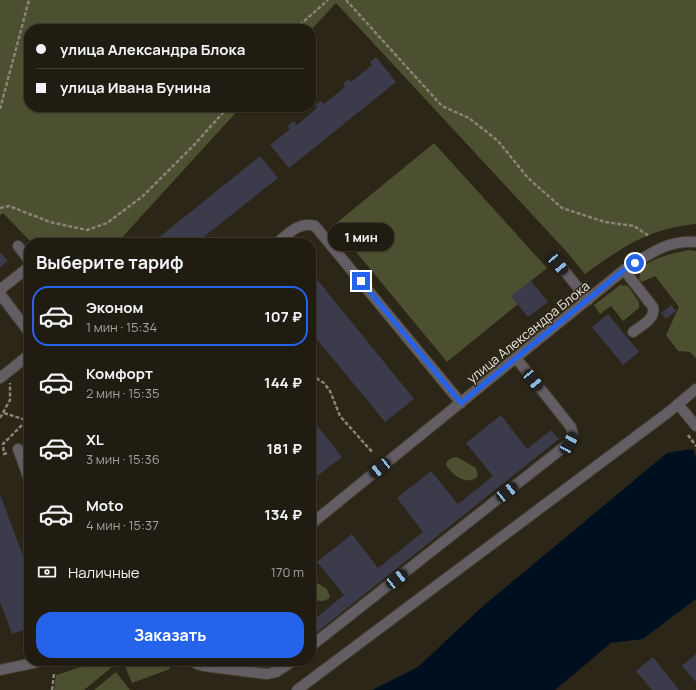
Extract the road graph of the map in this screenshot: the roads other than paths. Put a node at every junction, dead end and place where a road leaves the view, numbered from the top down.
1 (283, 238) edge
2 (696, 242) edge
3 (18, 246) dead end
4 (24, 254) edge
5 (558, 264) dead end
6 (624, 270) junction
7 (24, 271) edge
8 (0, 294) edge
9 (588, 300) junction
10 (24, 325) edge
11 (633, 332) dead end
12 (516, 358) junction
13 (24, 359) edge
14 (3, 376) edge
15 (696, 389) edge
16 (461, 403) junction
17 (678, 404) junction
18 (696, 426) edge
19 (18, 449) dead end
20 (24, 465) edge
21 (316, 520) edge
22 (316, 642) edge
23 (24, 665) edge
24 (204, 666) edge
25 (285, 666) edge
26 (0, 670) edge
27 (297, 690) edge

1 - 16 street
2 - 6 street, улица Александра Блока
3 - 4 street
5 - 9 street
6 - 9 street, улица Александра Блока
6 - 11 street
7 - 8 street
8 - 10 street
9 - 12 street, улица Александра Блока
12 - 16 street, улица Александра Блока
12 - 22 street
13 - 14 street
15 - 17 street
16 - 21 street, улица Александра Блока
17 - 18 street
17 - 27 street
19 - 20 street
23 - 26 street
24 - 25 street

